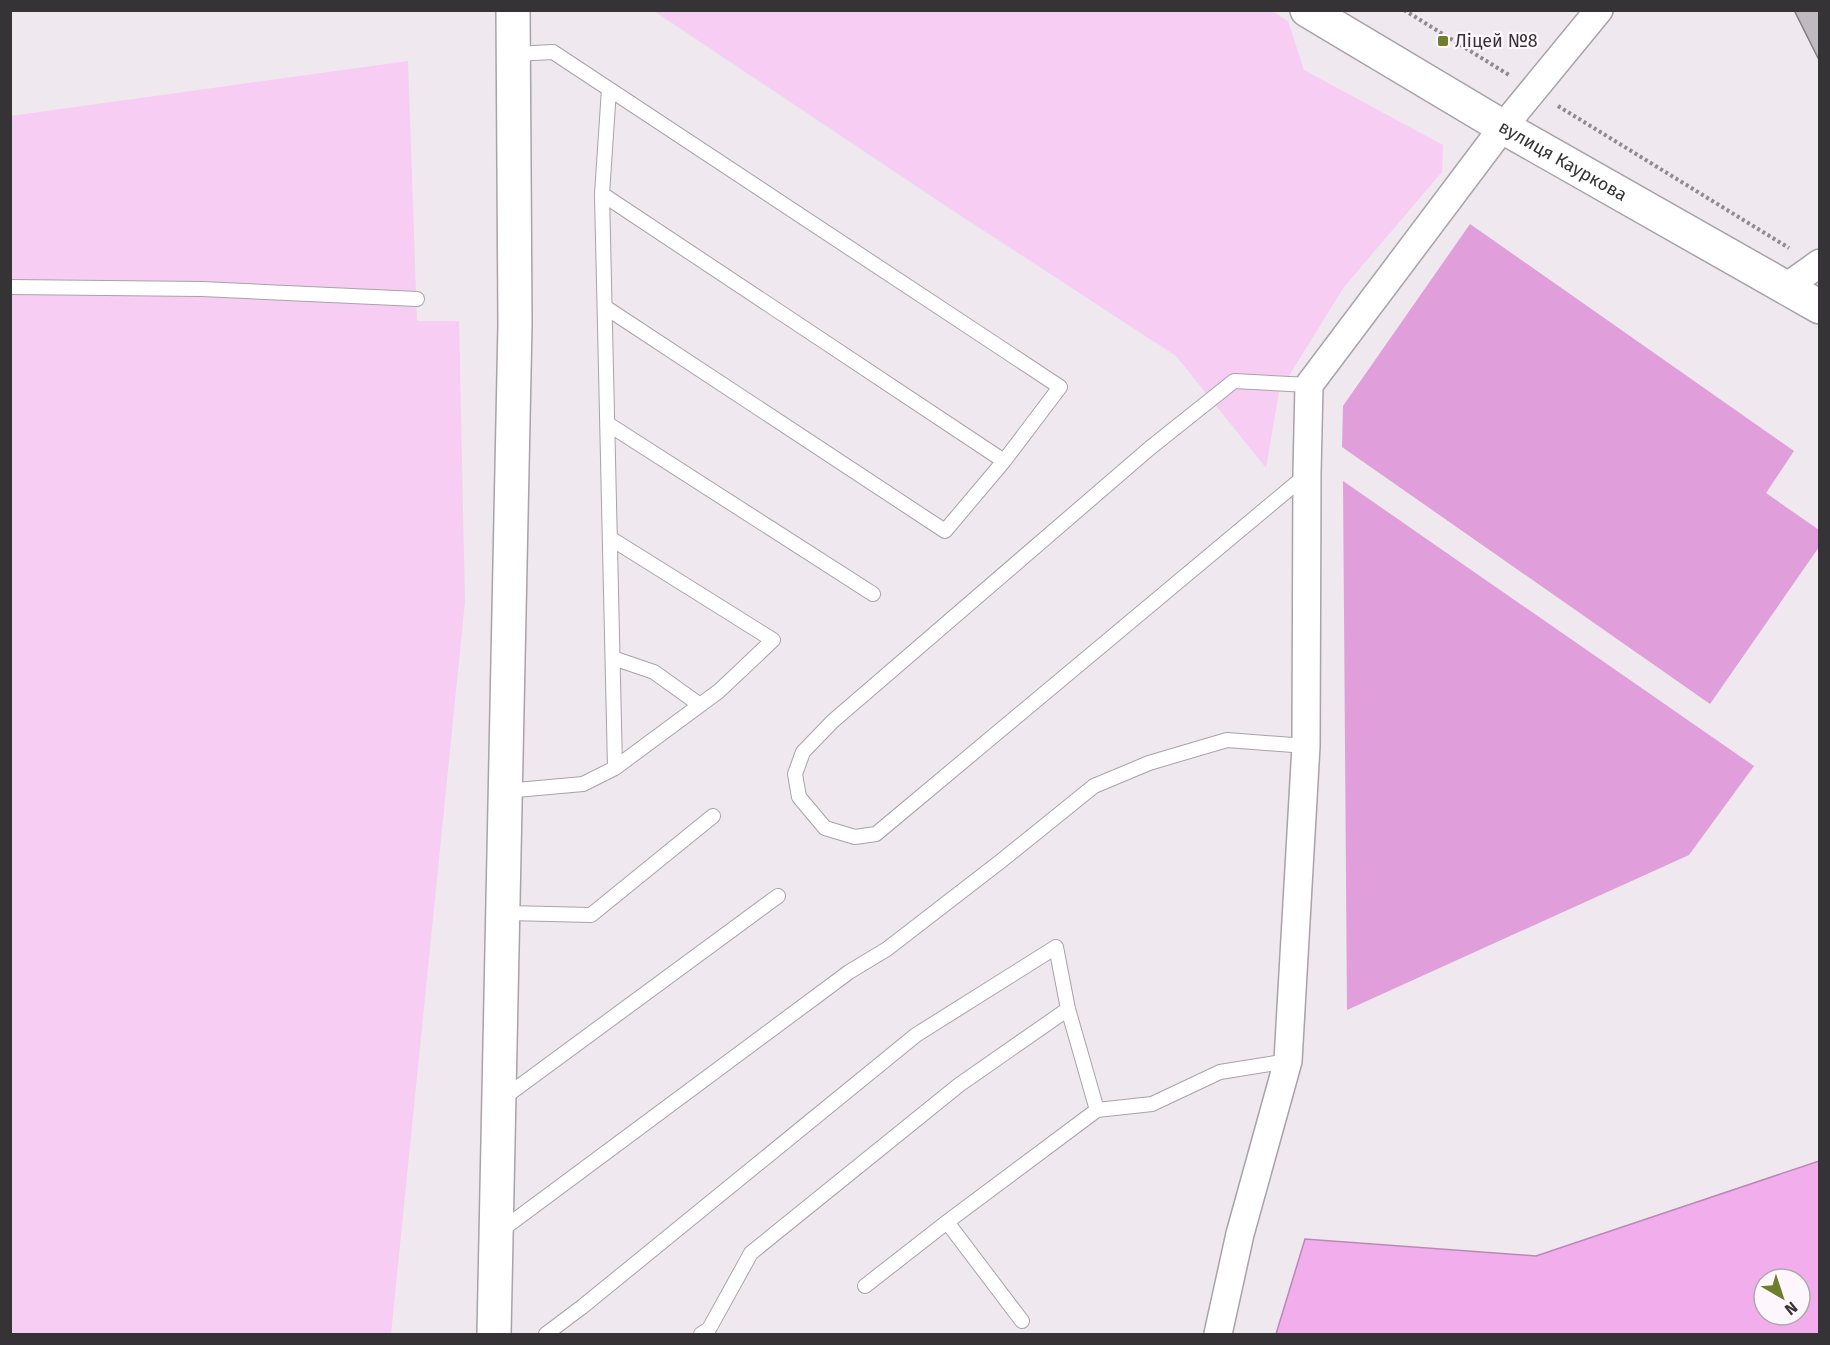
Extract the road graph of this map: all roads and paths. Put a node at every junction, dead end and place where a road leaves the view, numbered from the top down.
1 (513, 10) edge
2 (1307, 10) edge
3 (1404, 10) edge
4 (1599, 10) edge
5 (514, 54) junction
6 (609, 89) junction
7 (1534, 90) junction
8 (1503, 127) junction
9 (602, 194) junction
10 (1819, 263) edge
11 (10, 287) edge
12 (1785, 288) junction
13 (417, 299) dead end
14 (605, 307) junction
15 (1820, 307) edge
16 (1310, 385) junction
17 (608, 424) junction
18 (1004, 461) junction
19 (1307, 473) junction
20 (610, 538) junction
21 (873, 594) dead end
22 (613, 658) junction
23 (700, 705) junction
24 (1306, 746) junction
25 (615, 768) junction
26 (506, 791) junction
27 (714, 816) dead end
28 (778, 896) dead end
29 (503, 913) junction
30 (1068, 1009) junction
31 (1288, 1061) junction
32 (499, 1101) junction
33 (1097, 1110) junction
34 (947, 1222) junction
35 (496, 1234) junction
36 (865, 1286) dead end
37 (1022, 1321) dead end
38 (708, 1333) edge
39 (494, 1335) edge
40 (546, 1335) edge
41 (1218, 1335) edge

1 - 5 street
2 - 8 street, вулиця Кауркова
3 - 7 path
4 - 7 street
5 - 6 lane
5 - 26 street
6 - 9 lane
6 - 18 lane
7 - 8 street
7 - 10 path
8 - 12 street, вулиця Кауркова
8 - 16 street
9 - 14 lane
9 - 18 lane
10 - 12 street
11 - 13 lane
12 - 15 street, вулиця Кауркова
14 - 17 lane
14 - 18 lane
16 - 19 street
16 - 19 lane
17 - 20 lane
17 - 21 lane
19 - 24 street
20 - 22 lane
20 - 23 lane
22 - 23 lane
22 - 25 lane
23 - 25 lane
24 - 31 street
24 - 35 lane
25 - 26 lane
26 - 29 street
27 - 29 lane
28 - 32 lane
29 - 32 street
30 - 33 lane
30 - 38 lane
30 - 40 lane
31 - 33 lane
31 - 41 street
32 - 35 street
33 - 34 lane
34 - 36 lane
34 - 37 lane
35 - 39 street

